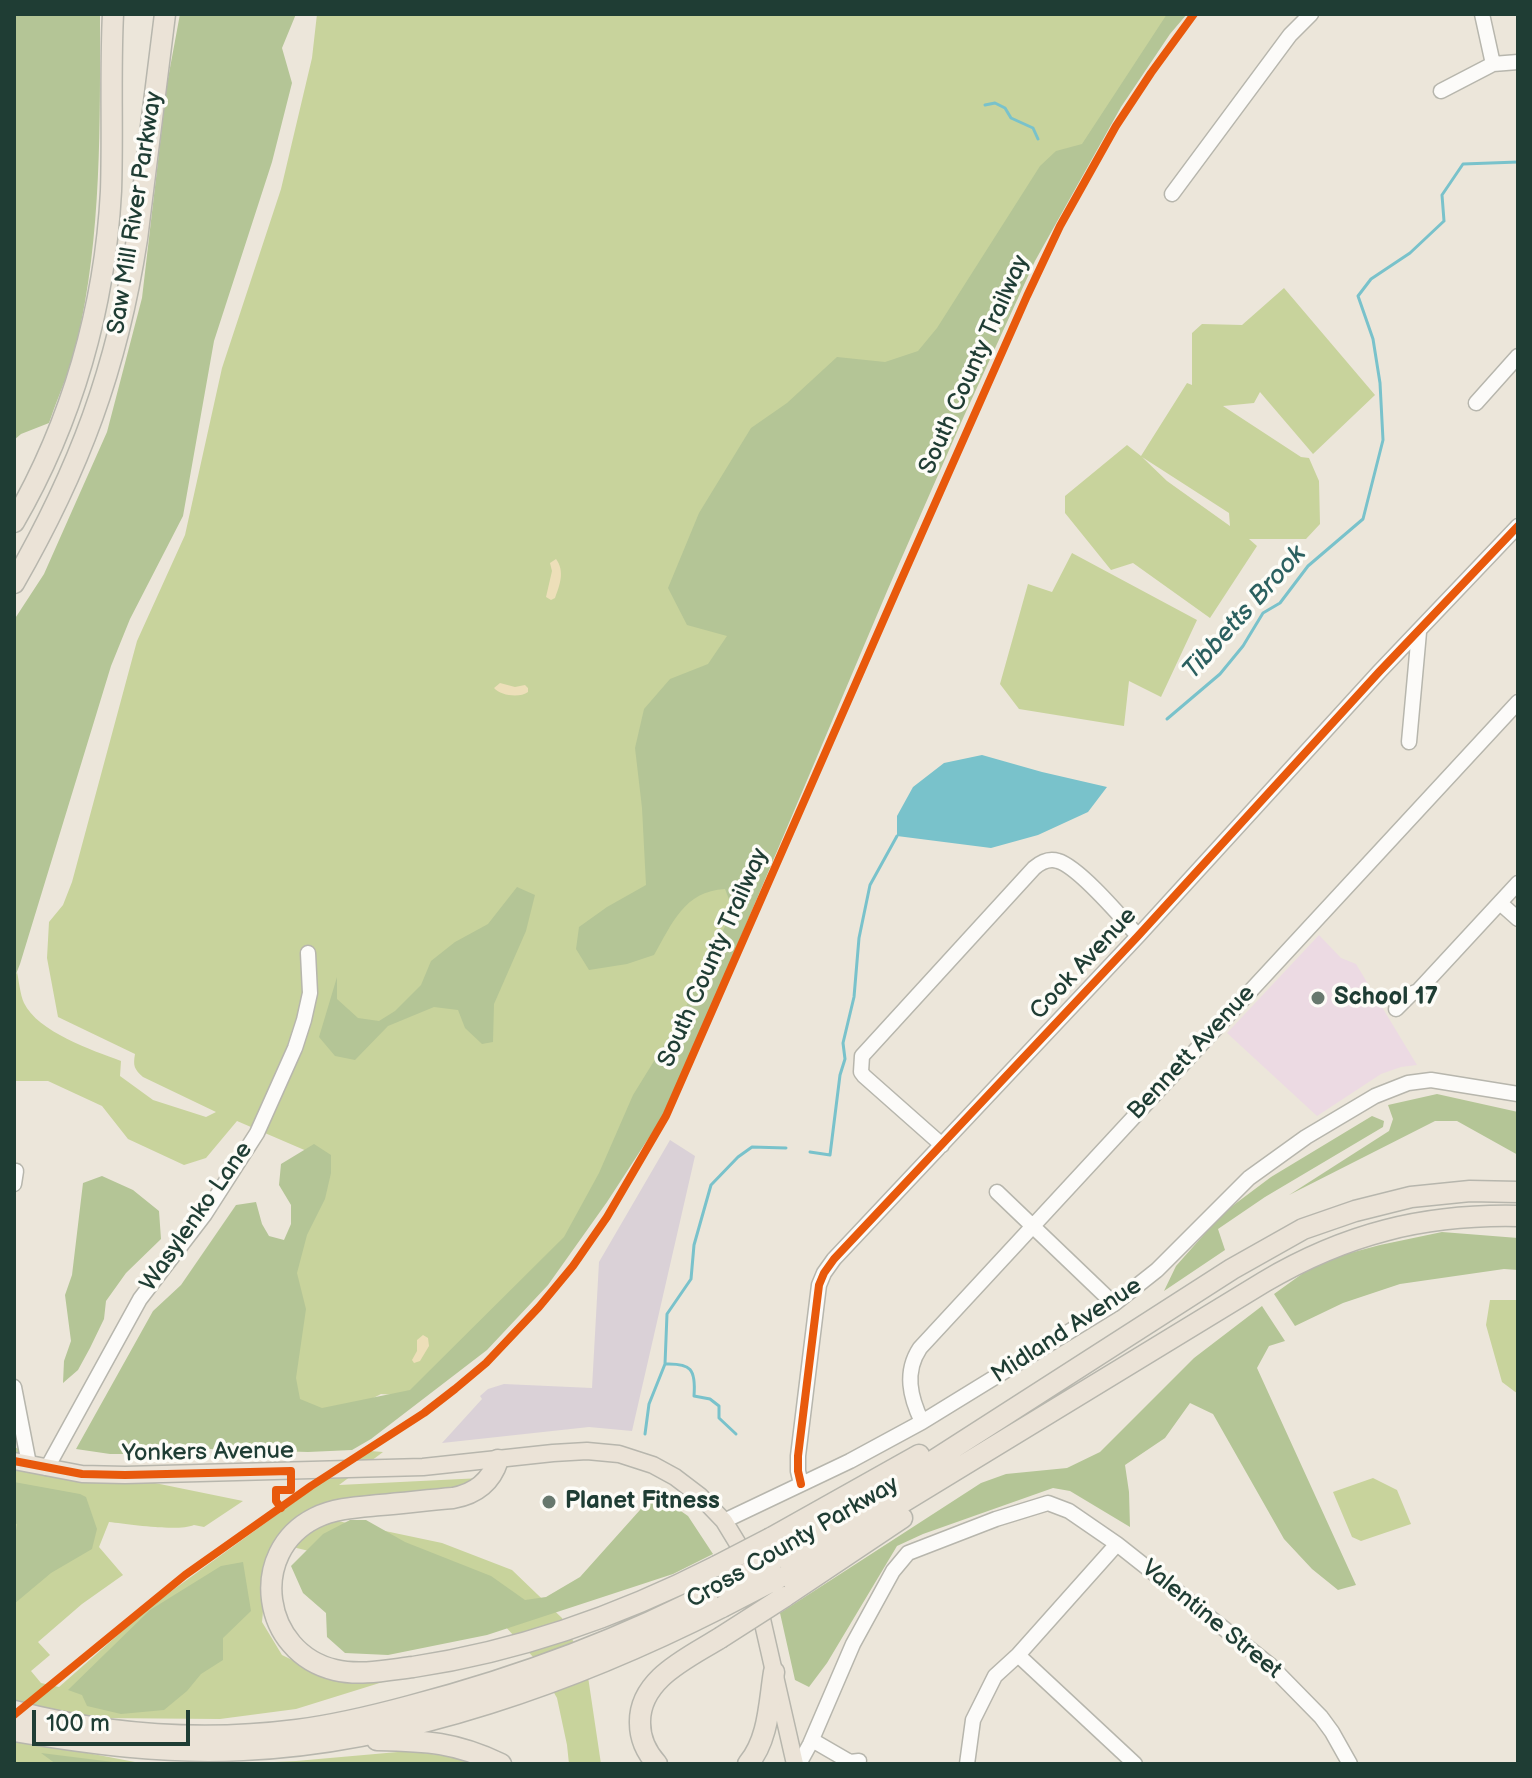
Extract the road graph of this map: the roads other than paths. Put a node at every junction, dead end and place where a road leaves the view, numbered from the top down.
1 (113, 14) edge
2 (165, 14) edge
3 (1311, 14) edge
4 (1482, 14) edge
5 (1518, 62) edge
6 (1493, 64) junction
7 (1441, 91) dead end
8 (1172, 194) dead end
9 (1518, 356) edge
10 (1476, 403) dead end
11 (14, 522) edge
12 (1518, 526) edge
13 (14, 583) edge
14 (1419, 632) junction
15 (1518, 702) edge
16 (1409, 742) dead end
17 (1518, 874) edge
18 (1518, 883) edge
19 (1500, 903) junction
20 (1518, 919) edge
21 (1138, 936) junction
22 (308, 953) dead end
23 (1411, 994) junction
24 (1396, 1009) dead end
25 (1518, 1094) edge
26 (942, 1145) junction
27 (1518, 1190) edge
28 (997, 1192) dead end
29 (1518, 1216) edge
30 (1032, 1226) junction
31 (1114, 1304) junction
32 (14, 1387) edge
33 (922, 1422) junction
34 (498, 1460) junction
35 (21, 1462) edge
36 (47, 1468) junction
37 (801, 1484) junction
38 (724, 1521) junction
39 (1117, 1544) junction
40 (778, 1567) junction
41 (720, 1587) junction
42 (1018, 1655) junction
43 (774, 1672) junction
44 (14, 1711) edge
45 (14, 1729) edge
46 (337, 1740) junction
47 (812, 1740) junction
48 (859, 1761) dead end
49 (501, 1764) edge
50 (657, 1764) edge
51 (748, 1764) edge
52 (797, 1764) edge
53 (967, 1764) edge
54 (1135, 1764) edge
55 (1350, 1764) edge

1 - 11 highway, Saw Mill River Parkway
2 - 13 highway, Saw Mill River Parkway
3 - 8 street
4 - 6 street
5 - 6 street
6 - 7 street
9 - 10 street
12 - 14 street, Cook Avenue
14 - 16 street
14 - 21 street, Cook Avenue
15 - 30 street, Bennett Avenue
17 - 23 street
18 - 19 street
19 - 20 street
19 - 23 street
21 - 26 street, Cook Avenue
21 - 26 street
22 - 36 street, Wasylenko Lane
23 - 24 street
25 - 31 street, Midland Avenue
26 - 37 street, Cook Avenue
27 - 40 highway
28 - 30 street
29 - 40 highway
30 - 31 street
30 - 33 street, Bennett Avenue
31 - 33 street, Midland Avenue
32 - 35 street
33 - 37 street, Midland Avenue
34 - 36 main road, Yonkers Avenue
34 - 38 main road, Yonkers Avenue
34 - 41 highway
35 - 36 main road, Yonkers Avenue
37 - 38 street, Midland Avenue
38 - 43 main road, Yonkers Avenue
39 - 42 street
39 - 47 street, Valentine Street
39 - 55 street, Valentine Street
40 - 41 highway, bridge
40 - 41 highway, Cross County Parkway, bridge
40 - 50 highway, bridge
41 - 44 highway, Cross County Parkway
41 - 46 highway, Cross County Parkway
42 - 53 street
42 - 54 street
43 - 51 highway
43 - 52 main road, Yonkers Avenue
45 - 46 highway, Cross County Parkway
46 - 49 highway
47 - 48 street
47 - 52 street

